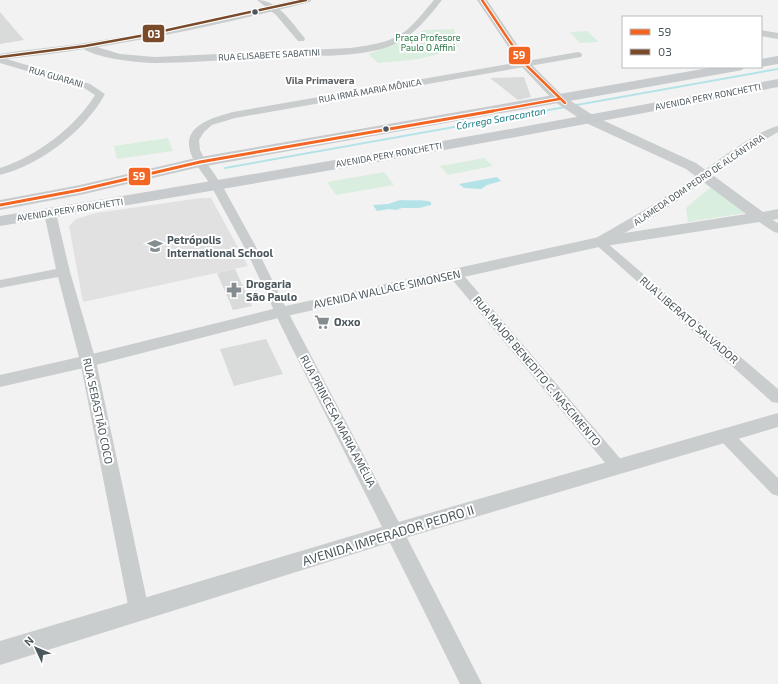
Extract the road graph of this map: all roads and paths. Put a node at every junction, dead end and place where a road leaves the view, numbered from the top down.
1 (261, 0) edge
2 (306, 0) edge
3 (438, 0) edge
4 (482, 0) edge
5 (274, 8) junction
6 (762, 33) edge
7 (778, 36) edge
8 (302, 39) dead end
9 (84, 46) junction
10 (578, 55) dead end
11 (0, 57) edge
12 (778, 59) edge
13 (0, 60) edge
14 (762, 62) edge
15 (525, 64) junction
16 (732, 68) edge
17 (778, 83) edge
18 (557, 102) junction
19 (580, 118) junction
20 (778, 129) edge
21 (200, 162) junction
22 (0, 172) edge
23 (705, 174) junction
24 (216, 185) junction
25 (0, 205) edge
26 (50, 213) junction
27 (778, 214) edge
28 (760, 216) junction
29 (0, 221) edge
30 (778, 229) edge
31 (599, 242) junction
32 (63, 272) junction
33 (455, 274) junction
34 (0, 284) edge
35 (281, 312) junction
36 (88, 361) junction
37 (0, 381) edge
38 (778, 398) edge
39 (778, 420) edge
40 (726, 436) junction
41 (618, 467) junction
42 (778, 489) edge
43 (395, 532) junction
44 (140, 610) junction
45 (0, 653) edge
46 (471, 684) edge

1 - 5 street
2 - 5 street
3 - 9 street, RUA ELISABETE SABATINI
4 - 15 street
5 - 8 street
5 - 9 street
6 - 7 street
9 - 11 street
10 - 15 street, RUA IRMÃ MARIA MÔNICA
12 - 14 main road
13 - 22 street, RUA GUARANI
15 - 18 street
15 - 21 street, RUA IRMÃ MARIA MÔNICA
16 - 18 main road, AVENIDA PERY RONCHETTI
17 - 19 main road, AVENIDA PERY RONCHETTI
18 - 19 main road
18 - 21 main road, AVENIDA PERY RONCHETTI
19 - 23 street
19 - 24 main road, AVENIDA PERY RONCHETTI
20 - 23 street, ALAMEDA DOM PEDRO DE ALCÂNTARA
21 - 24 street, RUA PRINCESA MARIA AMÉLIA
21 - 25 main road, AVENIDA PERY RONCHETTI
23 - 28 street
23 - 31 street, ALAMEDA DOM PEDRO DE ALCÂNTARA
24 - 26 main road, AVENIDA PERY RONCHETTI
24 - 35 street, RUA PRINCESA MARIA AMÉLIA
26 - 29 main road, AVENIDA PERY RONCHETTI
26 - 32 street, RUA SEBASTIÃO COCO
27 - 28 street, AVENIDA WALLACE SIMONSEN
28 - 30 street
28 - 31 street, AVENIDA WALLACE SIMONSEN
31 - 33 street, AVENIDA WALLACE SIMONSEN
31 - 38 street, RUA LIBERATO SALVADOR
32 - 34 street
32 - 36 street, RUA SEBASTIÃO COCO
33 - 35 street, AVENIDA WALLACE SIMONSEN
33 - 41 street, RUA MAJOR BENEDITO C. NASCIMENTO
35 - 36 street, AVENIDA WALLACE SIMONSEN
35 - 43 street, RUA PRINCESA MARIA AMÉLIA
36 - 37 street, AVENIDA WALLACE SIMONSEN
36 - 44 street, RUA SEBASTIÃO COCO
39 - 40 street, AVENIDA IMPERADOR PEDRO II
40 - 41 street, AVENIDA IMPERADOR PEDRO II
40 - 42 street
41 - 43 street, AVENIDA IMPERADOR PEDRO II
43 - 44 street, AVENIDA IMPERADOR PEDRO II
43 - 46 street, RUA PRINCESA MARIA AMÉLIA
44 - 45 street, AVENIDA IMPERADOR PEDRO II

